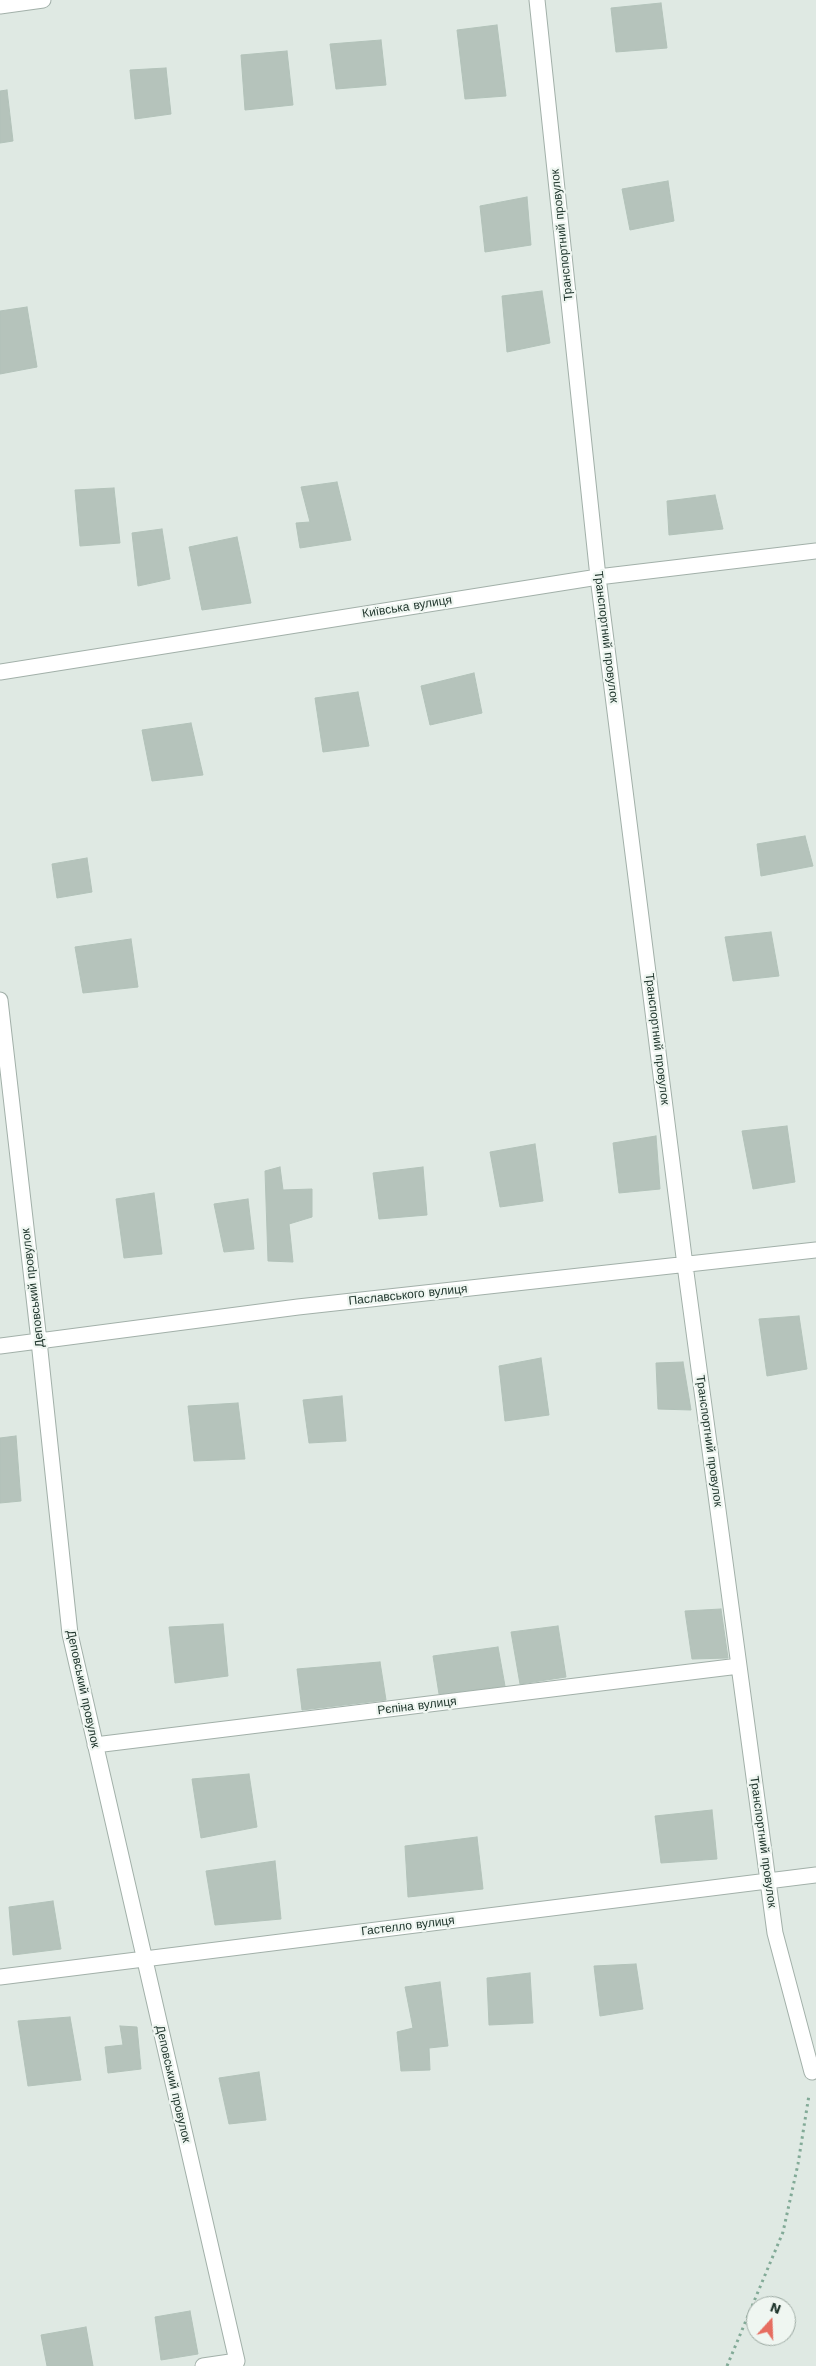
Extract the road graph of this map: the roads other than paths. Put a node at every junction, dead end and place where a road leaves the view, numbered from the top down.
1 (42, 0) edge
2 (537, 0) edge
3 (0, 6) edge
4 (816, 551) edge
5 (598, 576) junction
6 (0, 672) edge
7 (0, 1000) edge
8 (816, 1250) edge
9 (686, 1265) junction
10 (40, 1341) junction
11 (0, 1346) edge
12 (739, 1666) junction
13 (95, 1745) junction
14 (816, 1875) edge
15 (768, 1881) junction
16 (144, 1959) junction
17 (0, 1977) edge
18 (812, 2072) road end
19 (236, 2364) edge
20 (203, 2366) edge

1 - 3 street
2 - 5 street, Транспортний провулок
4 - 5 street, Київська вулиця
5 - 6 street, Київська вулиця
5 - 9 street, Транспортний провулок
7 - 10 street, Деповський провулок
8 - 9 street, Паславського вулиця
9 - 10 street, Паславського вулиця
9 - 12 street, Транспортний провулок
10 - 11 street, Паславського вулиця
10 - 13 street, Деповський провулок
12 - 13 street, Рєпіна вулиця
12 - 15 street, Транспортний провулок
13 - 16 street, Деповський провулок
14 - 15 street, Гастелло вулиця
15 - 16 street, Гастелло вулиця
15 - 18 street, Транспортний провулок
16 - 17 street, Гастелло вулиця
16 - 19 street, Деповський провулок
19 - 20 street

